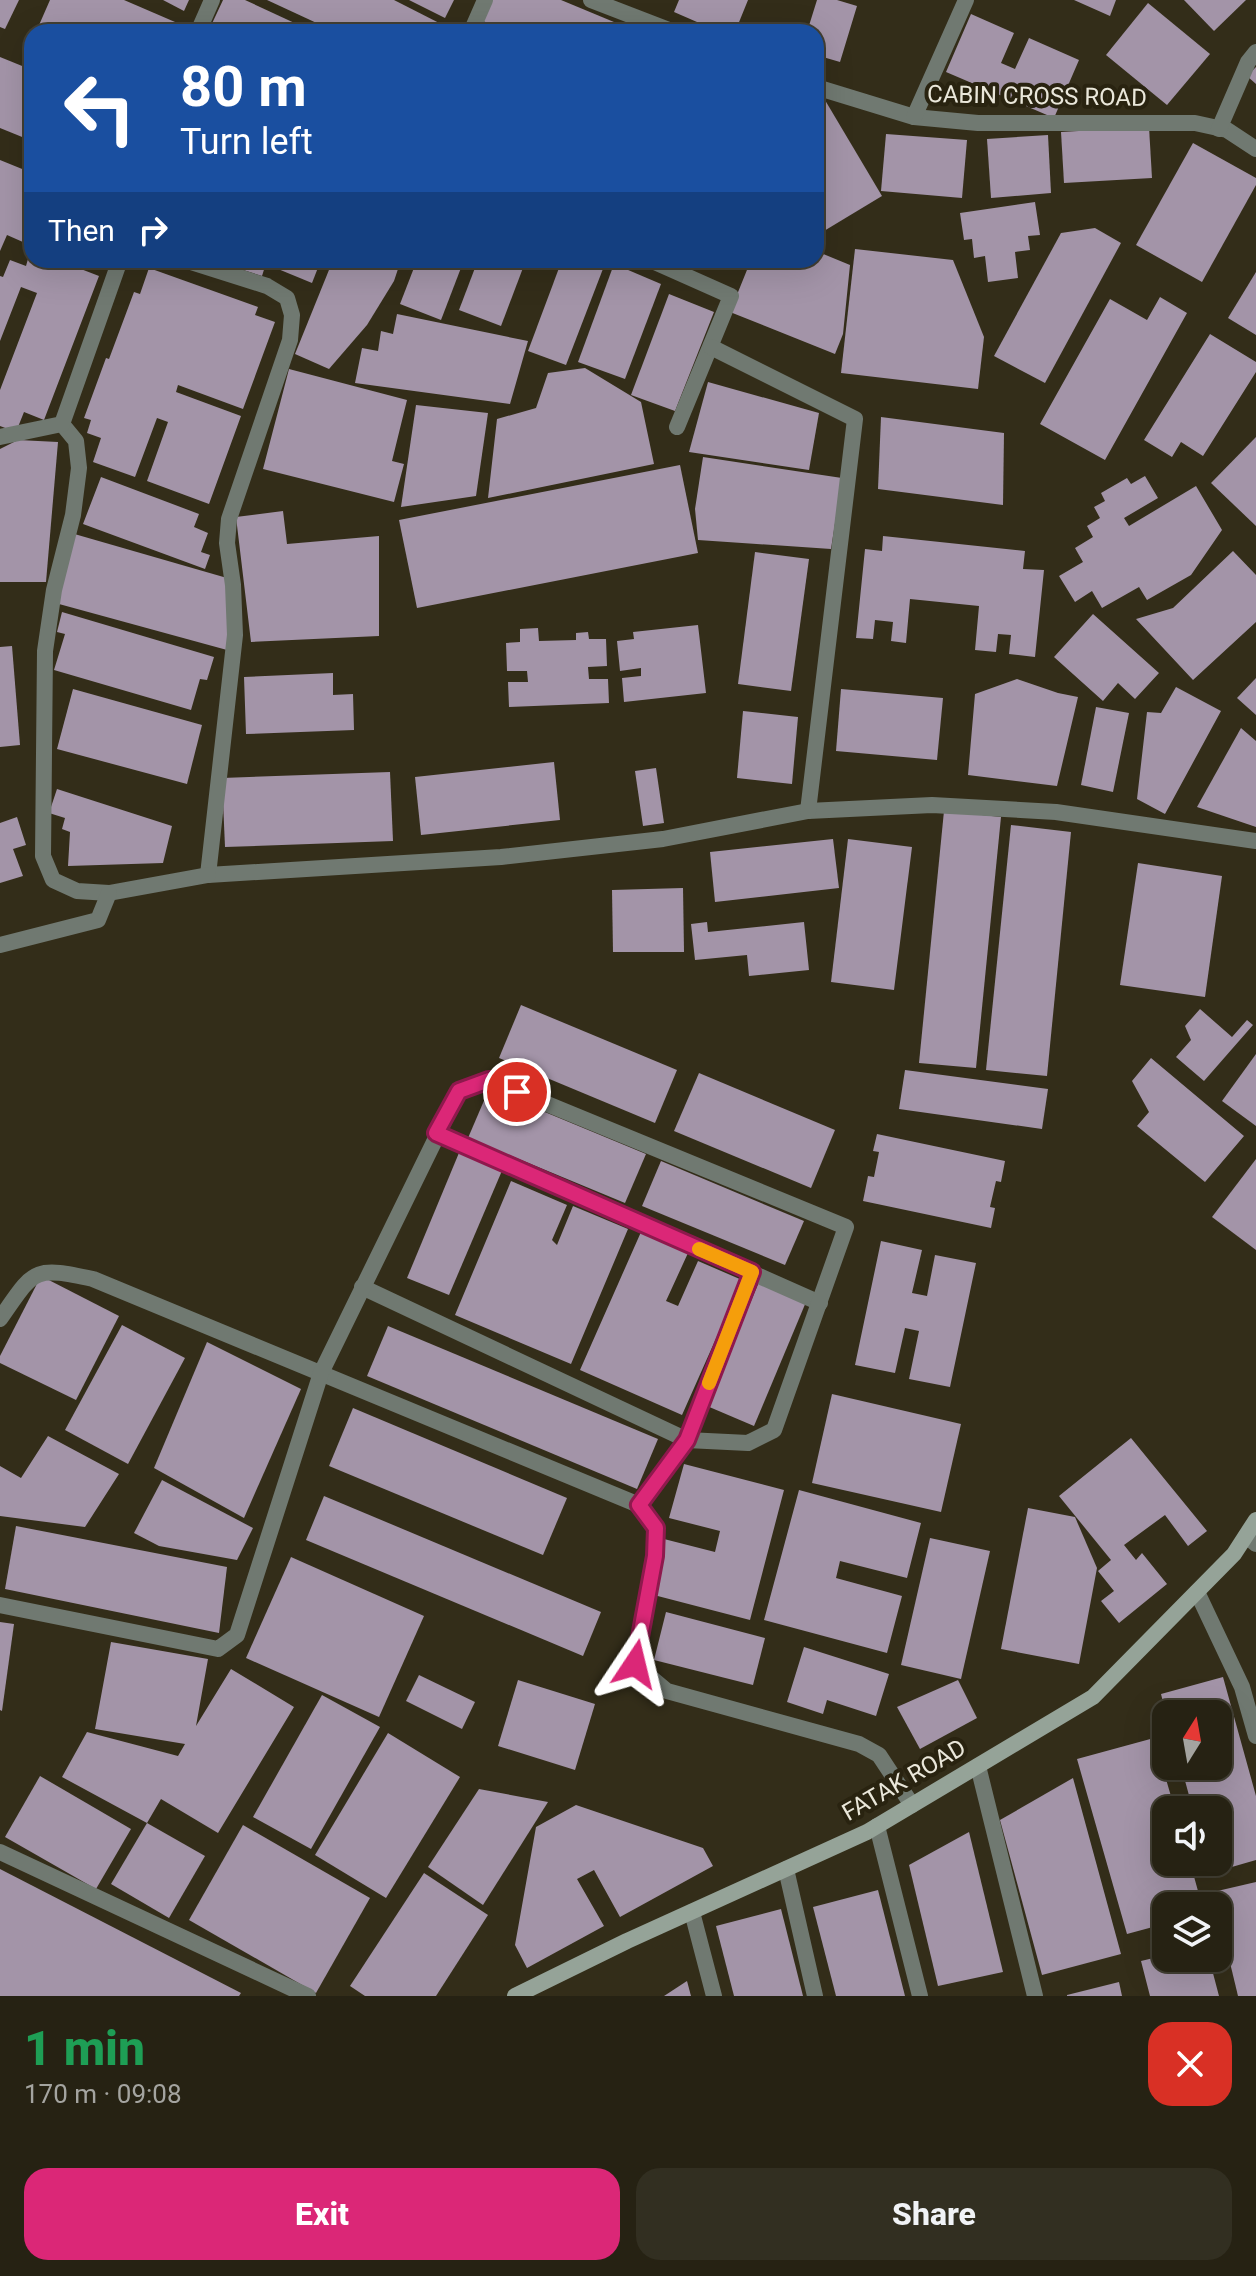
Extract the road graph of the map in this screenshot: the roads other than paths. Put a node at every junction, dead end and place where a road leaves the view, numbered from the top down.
1 (212, 0) edge
2 (485, 0) edge
3 (591, 0) edge
4 (966, 0) edge
5 (202, 24) edge
6 (474, 24) edge
7 (653, 24) edge
8 (1256, 52) edge
9 (824, 89) edge
10 (914, 117) junction
11 (1219, 129) junction
12 (1256, 149) edge
13 (117, 268) edge
14 (210, 268) edge
15 (668, 268) edge
16 (711, 347) junction
17 (62, 424) junction
18 (677, 427) dead end
19 (0, 437) edge
20 (808, 811) junction
21 (1256, 841) edge
22 (208, 875) junction
23 (109, 893) junction
24 (0, 945) edge
25 (436, 1133) junction
26 (752, 1272) junction
27 (362, 1287) junction
28 (820, 1303) junction
29 (0, 1319) edge
30 (321, 1373) junction
31 (687, 1440) junction
32 (639, 1505) junction
33 (1256, 1520) edge
34 (1251, 1540) edge
35 (1197, 1592) junction
36 (0, 1605) edge
37 (1256, 1736) edge
38 (978, 1766) junction
39 (912, 1805) junction
40 (877, 1826) junction
41 (0, 1852) edge
42 (786, 1869) junction
43 (692, 1912) junction
44 (308, 1996) edge
45 (515, 1996) edge
46 (714, 1996) edge
47 (815, 1996) edge
48 (920, 1996) edge
49 (1035, 1996) edge

1 - 5 street
2 - 6 street
3 - 7 street
4 - 10 street
8 - 11 street
9 - 10 street, CABIN CROSS ROAD
10 - 11 street, CABIN CROSS ROAD
11 - 12 street, CABIN CROSS ROAD
13 - 17 street
14 - 22 street
15 - 16 street
16 - 18 street
16 - 20 street
17 - 19 street
17 - 23 street
20 - 21 street
20 - 22 street
22 - 23 street
23 - 24 street
25 - 26 street
25 - 27 street
25 - 28 street
26 - 28 street
26 - 31 street
27 - 30 street
27 - 31 street
28 - 31 street
29 - 30 street
30 - 32 street
30 - 36 street
31 - 32 street
32 - 39 street
33 - 34 main road, FATAK ROAD
34 - 35 main road, FATAK ROAD
35 - 37 street
35 - 38 main road, FATAK ROAD
38 - 39 main road, FATAK ROAD
38 - 49 street
39 - 40 main road, FATAK ROAD
40 - 42 main road, FATAK ROAD
40 - 48 street
41 - 44 street
42 - 43 main road, FATAK ROAD
42 - 47 street
43 - 45 main road, FATAK ROAD
43 - 46 street

